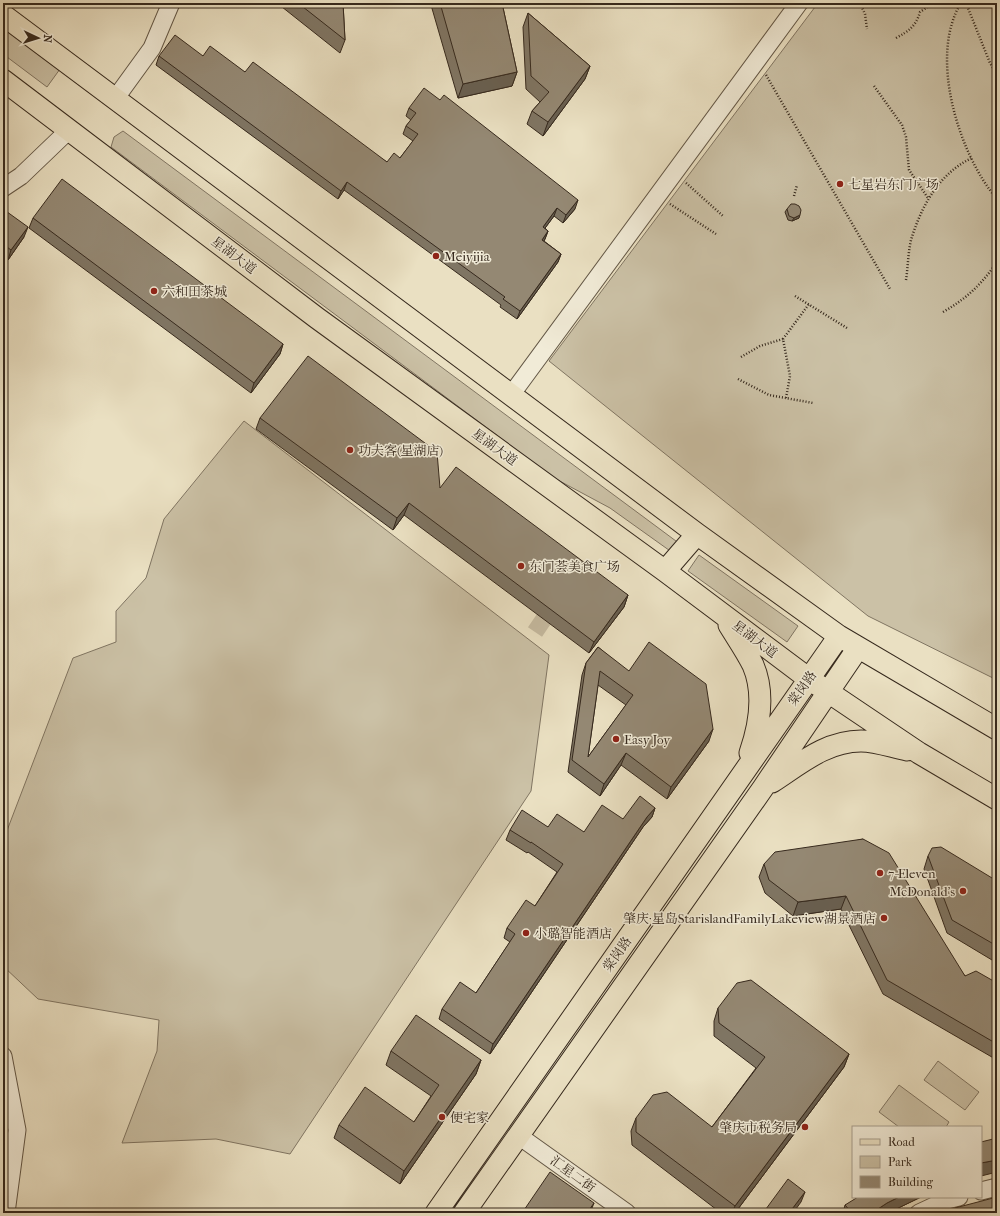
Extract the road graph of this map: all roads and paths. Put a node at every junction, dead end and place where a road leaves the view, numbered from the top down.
1 (171, 3) edge
2 (799, 3) edge
3 (860, 3) edge
4 (945, 3) edge
5 (961, 3) edge
6 (966, 3) edge
7 (3, 15) edge
8 (867, 29) dead end
9 (896, 38) dead end
10 (757, 60) junction
11 (997, 74) edge
12 (3, 80) edge
13 (874, 86) dead end
14 (115, 99) junction
15 (69, 130) junction
16 (972, 158) junction
17 (675, 173) junction
18 (797, 185) dead end
19 (3, 188) edge
20 (658, 196) junction
21 (794, 196) dead end
22 (928, 198) junction
23 (997, 199) edge
24 (723, 216) dead end
25 (716, 234) dead end
26 (997, 262) edge
27 (906, 280) dead end
28 (890, 288) dead end
29 (795, 296) dead end
30 (809, 304) junction
31 (943, 312) dead end
32 (847, 328) dead end
33 (784, 338) junction
34 (742, 357) dead end
35 (738, 379) dead end
36 (512, 395) junction
37 (786, 398) junction
38 (813, 404) dead end
39 (697, 534) junction
40 (665, 571) junction
41 (723, 616) junction
42 (839, 636) junction
43 (858, 648) junction
44 (809, 679) junction
45 (828, 692) junction
46 (997, 729) edge
47 (919, 753) junction
48 (742, 774) junction
49 (763, 788) junction
50 (997, 799) edge
51 (586, 997) junction
52 (606, 1012) junction
53 (3, 1056) edge
54 (519, 1136) junction
55 (997, 1187) edge
56 (982, 1191) edge
57 (955, 1198) edge
58 (6, 1213) edge
59 (436, 1213) edge
60 (464, 1213) edge
61 (627, 1213) edge
62 (919, 1213) edge

1 - 14 street
2 - 10 street
3 - 8 path
4 - 9 path
5 - 16 path
6 - 11 path
7 - 14 main road
10 - 17 street
10 - 28 path
12 - 15 main road, 星湖大道
13 - 22 path
14 - 36 main road
15 - 19 street
15 - 40 main road, 星湖大道
16 - 22 path
16 - 23 path
17 - 20 street
17 - 24 path
18 - 21 path
20 - 25 path
20 - 36 street
22 - 27 path
26 - 31 path
29 - 30 path
30 - 32 path
30 - 33 path
33 - 34 path
33 - 37 path
35 - 37 path
36 - 39 main road
37 - 38 path
39 - 40 main road
39 - 42 main road
40 - 41 main road, 星湖大道
41 - 44 main road, 星湖大道
41 - 48 main road
42 - 43 main road
42 - 44 main road, 棠岗路
43 - 45 main road, 棠岗路
43 - 46 main road
44 - 45 main road, 星湖大道
44 - 48 main road, 棠岗路
45 - 47 main road, 星湖大道
45 - 49 main road, 棠岗路
47 - 49 main road
47 - 50 main road, 星湖大道
48 - 51 main road, 棠岗路
49 - 52 main road, 棠岗路
51 - 52 main road
51 - 59 main road, 棠岗路
52 - 54 main road, 棠岗路
53 - 58 street
54 - 60 main road, 棠岗路
54 - 61 street, 汇星二街
55 - 56 street
57 - 62 street

